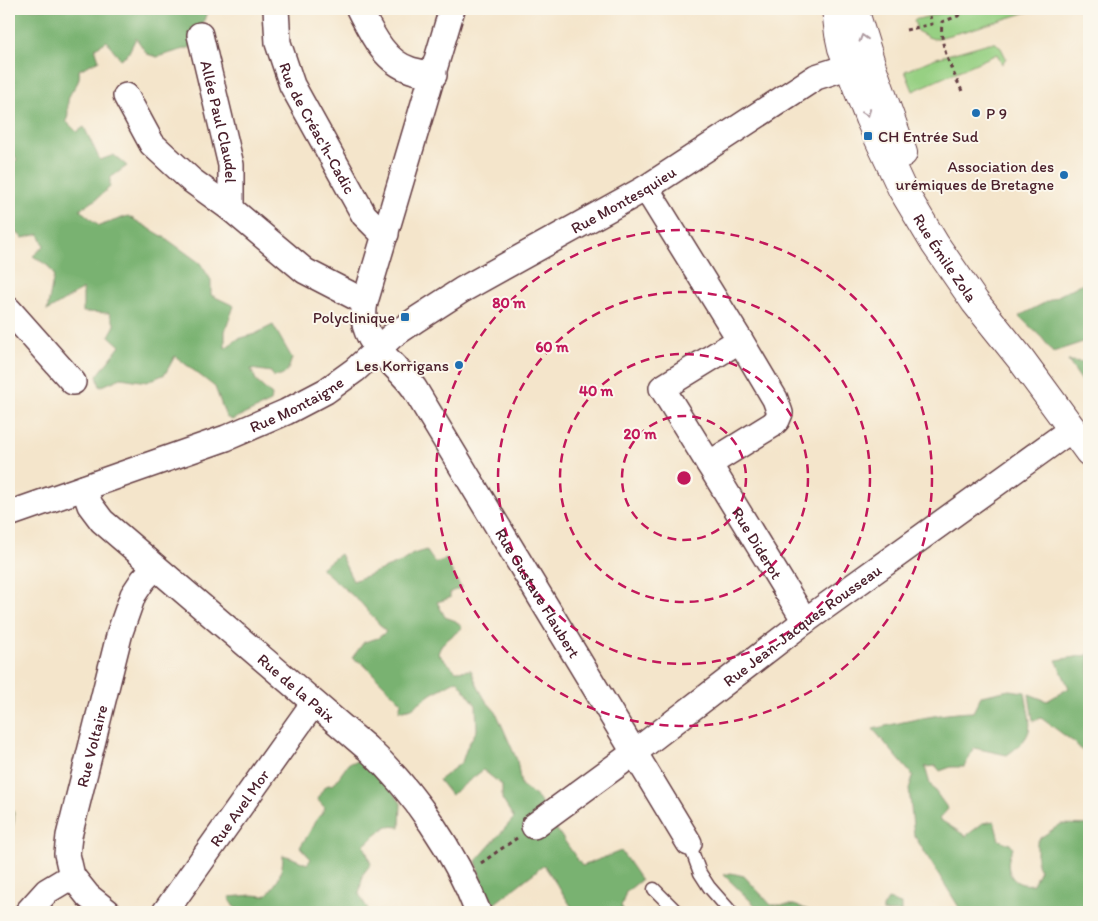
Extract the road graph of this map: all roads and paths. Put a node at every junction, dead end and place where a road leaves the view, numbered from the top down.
1 (276, 9) edge
2 (359, 9) edge
3 (452, 9) edge
4 (836, 9) edge
5 (854, 9) edge
6 (964, 9) edge
7 (930, 16) dead end
8 (932, 24) junction
9 (941, 28) junction
10 (906, 30) dead end
11 (200, 35) dead end
12 (861, 67) junction
13 (434, 75) junction
14 (962, 91) dead end
15 (126, 96) dead end
16 (646, 188) junction
17 (232, 209) junction
18 (386, 234) junction
19 (365, 302) junction
20 (9, 310) edge
21 (740, 340) junction
22 (378, 348) junction
23 (73, 382) dead end
24 (1072, 428) junction
25 (1089, 452) edge
26 (709, 464) junction
27 (84, 488) junction
28 (9, 514) edge
29 (155, 567) junction
30 (805, 621) junction
31 (313, 704) junction
32 (636, 752) junction
33 (534, 826) joint
34 (689, 844) joint
35 (494, 854) dead end
36 (72, 876) junction
37 (654, 889) dead end
38 (28, 912) edge
39 (108, 912) edge
40 (165, 912) edge
41 (478, 912) edge
42 (677, 912) edge
43 (731, 912) edge

1 - 18 street, Rue de Créac'h-Cadic
2 - 13 street
3 - 13 street
4 - 12 street, Rue Émile Zola
12 -> 5 street, Rue Émile Zola
6 - 9 path
7 - 8 path
8 - 9 path
8 - 10 path
9 - 14 path
11 - 17 street, Allée Paul Claudel
12 - 16 street, Rue Montesquieu
12 - 24 street, Rue Émile Zola
13 - 18 street
15 - 17 street, Allée Paul Claudel
16 - 21 street
16 - 22 street, Rue Montesquieu
17 - 19 street, Allée Paul Claudel
18 - 19 street
19 - 22 street
20 - 23 street
21 - 26 street
21 - 26 street, Rue Diderot
22 - 27 street, Rue Montaigne
22 - 32 street, Rue Gustave Flaubert
24 - 25 street, Rue Émile Zola
24 - 30 street, Rue Jean-Jacques Rousseau
26 - 30 street, Rue Diderot
27 - 28 street, Rue Montaigne
27 - 29 street, Rue de la Paix
29 - 31 street, Rue de la Paix
29 - 36 street, Rue Voltaire
30 - 32 street, Rue Jean-Jacques Rousseau
31 - 40 street, Rue Avel Mor
31 - 41 street, Rue de la Paix
32 - 33 street, Rue Jean-Jacques Rousseau
32 - 34 street, Rue Gustave Flaubert
33 - 35 path
34 - 43 lane
36 - 38 street
36 - 39 street
37 - 42 lane

